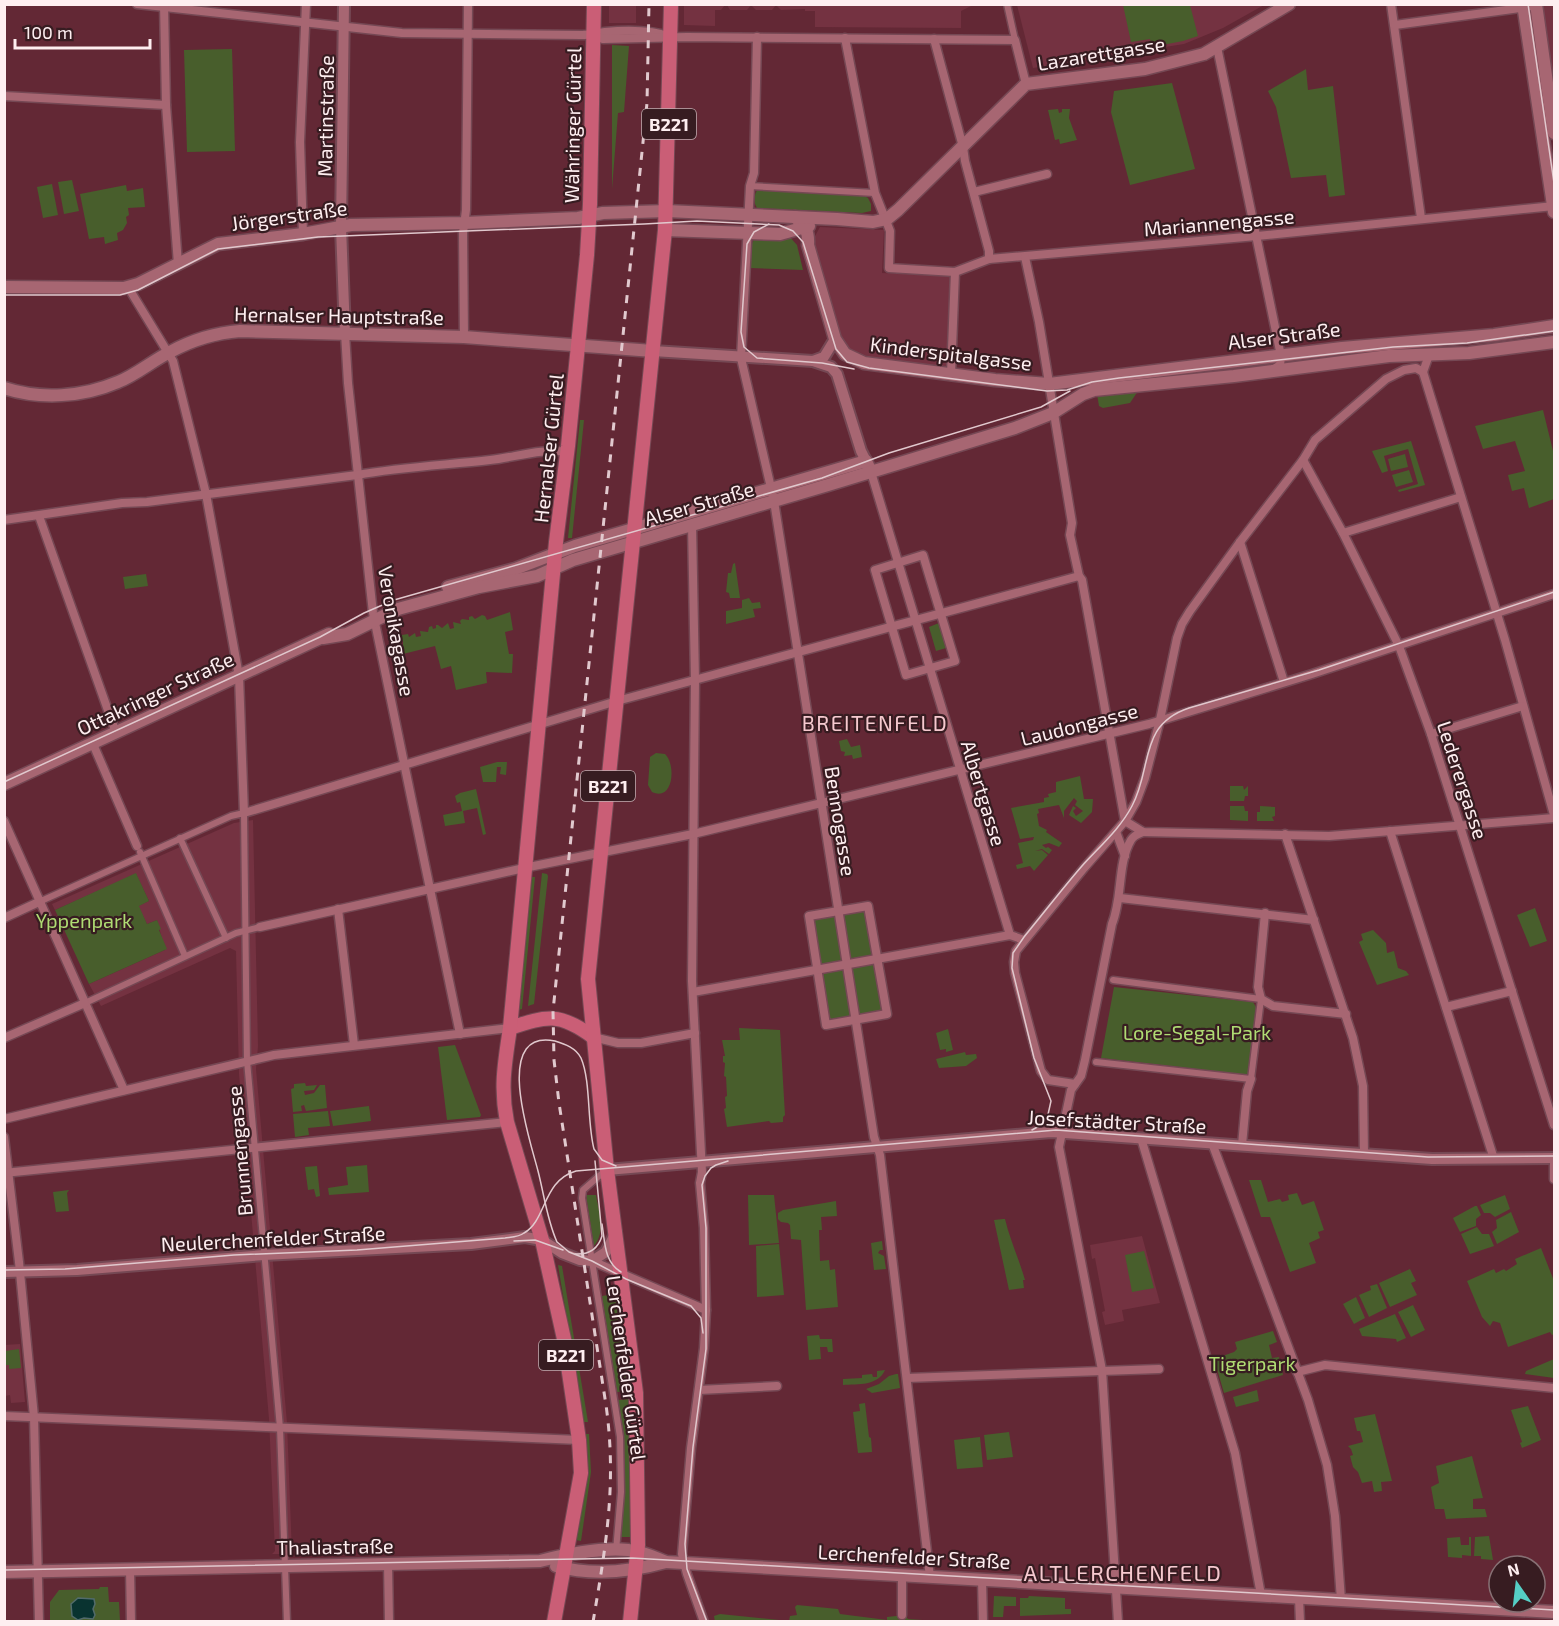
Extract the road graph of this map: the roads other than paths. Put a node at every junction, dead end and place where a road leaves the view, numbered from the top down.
1 (137, 4) edge
2 (306, 4) edge
3 (344, 4) edge
4 (468, 4) edge
5 (594, 4) edge
6 (672, 4) edge
7 (1007, 4) edge
8 (1289, 4) edge
9 (1391, 4) edge
10 (164, 5) edge
11 (1530, 6) edge
12 (305, 23) junction
13 (1395, 25) junction
14 (344, 28) junction
15 (468, 34) junction
16 (594, 35) junction
17 (671, 37) junction
18 (757, 37) junction
19 (845, 38) junction
20 (934, 39) junction
21 (1015, 40) junction
22 (1217, 47) junction
23 (1026, 84) junction
24 (4, 96) edge
25 (166, 105) junction
26 (1554, 133) edge
27 (963, 147) junction
28 (1047, 174) dead end
29 (750, 186) junction
30 (974, 192) junction
31 (875, 193) junction
32 (1554, 208) edge
33 (666, 211) junction
34 (748, 215) junction
35 (590, 216) junction
36 (795, 217) junction
37 (1420, 218) junction
38 (837, 219) junction
39 (887, 219) junction
40 (464, 223) junction
41 (341, 227) junction
42 (806, 227) junction
43 (665, 230) junction
44 (303, 234) junction
45 (747, 234) junction
46 (1257, 236) junction
47 (1025, 257) junction
48 (989, 259) junction
49 (178, 264) junction
50 (955, 272) junction
51 (4, 287) edge
52 (128, 287) junction
53 (1554, 326) edge
54 (345, 333) junction
55 (464, 337) junction
56 (835, 339) junction
57 (1554, 342) edge
58 (578, 346) junction
59 (653, 351) junction
60 (169, 352) junction
61 (1429, 355) junction
62 (1281, 356) junction
63 (741, 358) junction
64 (813, 362) junction
65 (1271, 371) junction
66 (1423, 372) junction
67 (951, 374) junction
68 (1049, 384) junction
69 (4, 388) edge
70 (1053, 414) junction
71 (568, 452) junction
72 (1303, 460) junction
73 (869, 467) junction
74 (357, 475) junction
75 (206, 494) junction
76 (773, 495) junction
77 (1461, 497) junction
78 (39, 516) junction
79 (4, 520) edge
80 (692, 525) junction
81 (636, 528) junction
82 (1343, 533) junction
83 (634, 542) junction
84 (1240, 542) junction
85 (555, 554) junction
86 (899, 562) junction
87 (554, 569) junction
88 (1079, 576) junction
89 (1554, 594) edge
90 (940, 613) junction
91 (1496, 613) junction
92 (373, 616) junction
93 (916, 620) junction
94 (891, 627) junction
95 (1398, 646) junction
96 (797, 651) junction
97 (930, 668) junction
98 (239, 676) junction
99 (695, 680) junction
100 (1284, 682) junction
101 (1164, 700) junction
102 (617, 701) junction
103 (1523, 706) junction
104 (1178, 714) junction
105 (1160, 720) junction
106 (539, 725) junction
107 (116, 733) junction
108 (1111, 733) junction
109 (1431, 734) junction
110 (93, 744) junction
111 (404, 764) junction
112 (960, 769) junction
113 (4, 784) edge
114 (821, 804) junction
115 (244, 813) junction
116 (1554, 817) edge
117 (4, 821) edge
118 (1125, 821) junction
119 (1461, 826) junction
120 (1390, 831) junction
121 (1116, 832) junction
122 (1143, 832) junction
123 (693, 834) junction
124 (1285, 834) junction
125 (180, 838) junction
126 (137, 846) joint
127 (602, 853) junction
128 (141, 856) junction
129 (1125, 857) junction
130 (524, 868) junction
131 (430, 889) junction
132 (1120, 898) junction
133 (41, 901) junction
134 (338, 909) junction
135 (838, 911) junction
136 (1265, 913) junction
137 (4, 918) edge
138 (1314, 920) junction
139 (260, 927) joint
140 (246, 930) junction
141 (1010, 935) junction
142 (226, 938) junction
143 (1024, 940) junction
144 (185, 956) junction
145 (878, 957) junction
146 (846, 963) junction
147 (817, 969) junction
148 (1113, 980) dead end
149 (1512, 991) junction
150 (693, 992) junction
151 (1261, 999) junction
152 (85, 1003) junction
153 (1446, 1007) junction
154 (1346, 1014) junction
155 (856, 1019) junction
156 (510, 1028) junction
157 (695, 1033) junction
158 (460, 1034) junction
159 (593, 1037) junction
160 (4, 1038) edge
161 (354, 1045) junction
162 (247, 1061) junction
163 (1096, 1062) dead end
164 (1251, 1079) junction
165 (1073, 1087) junction
166 (124, 1090) junction
167 (4, 1119) edge
168 (507, 1122) junction
169 (1554, 1125) edge
170 (1062, 1132) junction
171 (4, 1137) edge
172 (1141, 1138) junction
173 (1212, 1143) junction
174 (1242, 1145) junction
175 (877, 1146) junction
176 (255, 1149) junction
177 (1364, 1154) junction
178 (1494, 1159) junction
179 (1554, 1160) edge
180 (701, 1161) junction
181 (607, 1170) junction
182 (7, 1173) edge
183 (1554, 1179) edge
184 (616, 1232) junction
185 (542, 1239) junction
186 (264, 1255) junction
187 (592, 1261) junction
188 (20, 1271) junction
189 (4, 1272) edge
190 (622, 1274) junction
191 (706, 1310) junction
192 (1159, 1369) dead end
193 (1102, 1370) junction
194 (1297, 1372) junction
195 (906, 1378) junction
196 (777, 1386) dead end
197 (1554, 1388) edge
198 (699, 1390) junction
199 (4, 1416) edge
200 (34, 1417) junction
201 (280, 1428) junction
202 (579, 1440) junction
203 (615, 1551) junction
204 (638, 1552) junction
205 (565, 1562) junction
206 (666, 1562) junction
207 (684, 1563) junction
208 (388, 1564) junction
209 (286, 1566) junction
210 (130, 1569) junction
211 (637, 1570) junction
212 (38, 1571) junction
213 (4, 1572) edge
214 (902, 1575) junction
215 (930, 1577) junction
216 (982, 1580) junction
217 (1115, 1588) junction
218 (1261, 1595) junction
219 (1299, 1598) junction
220 (1341, 1600) junction
221 (1554, 1612) edge
222 (902, 1615) dead end
223 (39, 1622) edge
224 (131, 1622) edge
225 (287, 1622) edge
226 (389, 1622) edge
227 (554, 1622) edge
228 (630, 1622) edge
229 (704, 1622) edge
230 (983, 1622) edge
231 (1118, 1622) edge
232 (1300, 1622) edge

1 - 10 street
2 - 12 street
3 - 14 street, Martinstraße
4 - 15 street
5 - 16 main road, Währinger Gürtel / B221
6 - 17 main road, B221
7 - 21 street
8 - 22 main road, Lazarettgasse
9 - 13 street
10 - 12 street
10 - 25 street
11 - 13 street
11 - 26 main road
11 - 32 main road
12 - 14 street
12 - 44 street
13 - 37 street
14 - 15 street
14 - 41 street, Martinstraße
15 - 16 street
15 - 40 street
16 - 17 street, Währinger Gürtel
16 - 35 main road, Währinger Gürtel / B221
17 - 18 street, Währinger Gürtel
17 - 33 main road, B221
18 - 19 street, Währinger Gürtel
18 - 29 street, Bennogasse
19 - 20 street, Währinger Gürtel
19 - 31 street
20 - 21 street, Währinger Gürtel
20 - 27 street
21 - 23 street
22 - 23 main road, Lazarettgasse
22 - 46 street
23 - 27 main road, Lazarettgasse
24 - 25 street
25 - 49 street
27 - 30 street
27 - 39 main road, Lazarettgasse
28 - 30 street
29 - 31 street
29 - 34 street, Bennogasse
30 - 48 street
31 - 39 street
32 - 37 street, Mariannengasse
33 - 34 main road
33 - 35 main road
33 - 43 main road, B221
34 - 36 main road
34 - 45 street, Bennogasse
35 - 40 main road, Jörgerstraße
35 - 58 main road, Hernalser Gürtel / B221
36 - 38 main road
36 - 42 main road
37 - 46 street, Mariannengasse
38 - 39 main road
38 - 42 main road
39 - 50 street, Mariannengasse
40 - 41 main road, Jörgerstraße
40 - 55 street
41 - 44 main road, Jörgerstraße
41 - 54 street, Veronikagasse
42 - 45 main road
42 - 56 main road
43 - 45 main road
43 - 59 main road, B221
44 - 49 main road, Jörgerstraße
45 - 63 street, Bennogasse
46 - 47 street, Mariannengasse
46 - 62 street
47 - 48 street, Mariannengasse
47 - 68 street
48 - 50 street, Mariannengasse
49 - 52 main road, Jörgerstraße
50 - 67 street
51 - 52 main road, Jörgerstraße
52 - 60 street, Brunnengasse
53 - 62 main road, Alser Straße
54 - 55 main road, Hernalser Hauptstraße
54 - 60 main road, Hernalser Hauptstraße
54 - 74 street, Veronikagasse
55 - 58 main road, Hernalser Hauptstraße
56 - 64 street
56 - 67 main road, Kinderspitalgasse
57 - 61 main road, Alser Straße
58 - 59 main road
58 - 71 main road, Hernalser Gürtel / B221
59 - 63 street
59 - 81 main road, B221
60 - 69 main road, Hernalser Hauptstraße
60 - 75 street, Brunnengasse
61 - 65 main road, Alser Straße
61 - 66 street
62 - 65 street
62 - 68 main road, Alser Straße
63 - 64 street
63 - 76 street, Bennogasse
64 - 73 street
65 - 70 main road, Alser Straße
66 - 72 street
66 - 77 street
67 - 68 main road, Kinderspitalgasse
68 - 70 street
70 - 73 main road, Alser Straße
70 - 88 street
71 - 74 street
71 - 85 main road, Hernalser Gürtel / B221
72 - 82 street, Lederergasse
72 - 84 street
73 - 76 main road, Alser Straße
73 - 86 street, Albertgasse
74 - 75 street
74 - 92 street, Veronikagasse
75 - 78 street
75 - 98 street, Brunnengasse
76 - 80 main road, Alser Straße
76 - 81 main road, Alser Straße
76 - 96 street, Bennogasse
77 - 82 street
77 - 91 street
78 - 79 street
78 - 107 street
80 - 83 main road, Alser Straße
80 - 99 street
81 - 83 main road, B221
81 - 85 main road, Hernalser Gürtel
82 - 95 street, Lederergasse
83 - 87 main road
83 - 102 main road, B221
84 - 100 street
84 - 101 street
85 - 87 main road, Hernalser Gürtel / B221
85 - 92 main road, Ottakringer Straße
86 - 90 street
86 - 93 street, Albertgasse
86 - 94 street
87 - 92 main road, Ottakringer Straße
87 - 106 main road, Hernalser Gürtel / B221
88 - 90 street
88 - 108 street
89 - 91 street, Laudongasse
90 - 93 street
90 - 97 street
91 - 95 street, Laudongasse
91 - 103 street
92 - 98 main road, Ottakringer Straße
92 - 111 street, Veronikagasse
93 - 94 street
93 - 97 street, Albertgasse
94 - 96 street
94 - 97 street
95 - 100 street, Laudongasse
95 - 109 street, Lederergasse
96 - 99 street
96 - 114 street, Bennogasse
97 - 112 street, Albertgasse
98 - 107 main road, Ottakringer Straße
98 - 115 street, Brunnengasse
99 - 102 street
99 - 123 street
100 - 104 street, Laudongasse
101 - 104 street
101 - 105 street
102 - 106 street
102 - 127 main road, B221
103 - 109 street
103 - 116 street
104 - 105 street, Laudongasse
105 - 108 street, Laudongasse
105 - 118 street
106 - 111 street
106 - 130 main road, Hernalser Gürtel / B221
107 - 110 main road, Ottakringer Straße
108 - 112 street, Laudongasse
108 - 118 street
109 - 119 street, Lederergasse
110 - 113 main road, Ottakringer Straße
110 - 126 street
111 - 115 street
111 - 131 street, Veronikagasse
112 - 114 street, Laudongasse
112 - 141 street, Albertgasse
114 - 123 street, Laudongasse
114 - 135 street, Bennogasse
115 - 125 street
115 - 140 street, Brunnengasse
116 - 119 street
117 - 133 street
118 - 121 street
118 - 122 street
119 - 120 street
119 - 149 street, Lederergasse
120 - 124 street
120 - 153 street
121 - 129 street
121 - 143 street
122 - 124 street
122 - 129 street
123 - 127 street, Laudongasse
123 - 150 street
124 - 138 street
125 - 128 street
125 - 142 street
126 - 128 street
127 - 130 street
127 - 159 main road, B221
128 - 133 street
128 - 144 street
129 - 132 street
130 - 131 street
130 - 156 main road, Hernalser Gürtel / B221
131 - 134 street
131 - 158 street, Veronikagasse
132 - 136 street
132 - 165 street
133 - 137 street
133 - 152 street
134 - 139 street
134 - 161 street
135 - 145 street
135 - 146 street, Bennogasse
135 - 147 street
136 - 138 street
136 - 151 street
138 - 154 street
139 - 140 street
140 - 142 street
140 - 162 street, Brunnengasse
141 - 143 street
141 - 145 street
142 - 144 street
143 - 165 street
144 - 152 street
145 - 146 street
145 - 155 street
146 - 147 street
146 - 155 street, Bennogasse
147 - 150 street
147 - 155 street
148 - 151 street
149 - 153 street
149 - 169 street, Lederergasse
150 - 157 street
151 - 154 street
151 - 164 street
152 - 160 street
152 - 166 street
153 - 178 street
154 - 177 street
155 - 175 street, Bennogasse
156 - 158 street
156 - 159 main road
156 - 168 main road, B221
157 - 159 street
157 - 180 street
158 - 161 street
159 - 181 main road, Lerchenfelder Gürtel / B221
161 - 162 street
162 - 166 street
162 - 176 street, Brunnengasse
163 - 164 street
164 - 174 street
165 - 170 street
166 - 167 street
168 - 176 street
168 - 185 main road, B221
170 - 172 street, Josefstädter Straße
170 - 175 street, Josefstädter Straße
170 - 193 street
171 - 182 street
172 - 173 street, Josefstädter Straße
172 - 218 street
173 - 174 street, Josefstädter Straße
173 - 194 street
174 - 177 street, Josefstädter Straße
175 - 180 street, Josefstädter Straße
175 - 195 street, Bennogasse
176 - 182 street
176 - 186 street, Brunnengasse
177 - 178 street, Josefstädter Straße
178 - 179 street, Josefstädter Straße
179 - 183 street
180 - 181 street, Josefstädter Straße
180 - 191 street
181 - 184 main road, Lerchenfelder Gürtel / B221
181 - 187 street, Lerchenfelder Gürtel
182 - 188 street
184 - 187 street, Lerchenfelder Gürtel
184 - 190 main road, Lerchenfelder Gürtel / B221
185 - 186 street, Neulerchenfelder Straße
185 - 187 street, Lerchenfelder Gürtel
185 - 202 main road, B221
186 - 188 street, Neulerchenfelder Straße
186 - 201 street, Brunnengasse
187 - 190 street, Lerchenfelder Gürtel
187 - 203 street, Lerchenfelder Gürtel
188 - 189 street, Neulerchenfelder Straße
188 - 200 street
190 - 191 street
190 - 204 main road, Lerchenfelder Gürtel / B221
191 - 198 street
192 - 193 street
193 - 195 street
193 - 217 street
194 - 197 street
194 - 220 street
195 - 215 street, Bennogasse
196 - 198 street
198 - 207 street
199 - 200 street
200 - 201 street
200 - 212 street
201 - 202 street
201 - 209 street, Brunnengasse
202 - 205 main road, B221
203 - 204 main road
203 - 205 main road
204 - 206 main road, Lerchenfelder Straße
204 - 211 main road, Lerchenfelder Gürtel / B221
205 - 208 main road, Thaliastraße
205 - 211 main road
205 - 227 main road, B221
206 - 207 main road, Lerchenfelder Straße
206 - 211 main road, Lerchenfelder Straße
207 - 214 main road, Lerchenfelder Straße
207 - 229 street
208 - 209 main road, Thaliastraße
208 - 226 street
209 - 210 main road, Thaliastraße
209 - 225 street, Brunnengasse
210 - 212 main road, Thaliastraße
210 - 224 street
211 - 228 main road, Lerchenfelder Gürtel / B221
212 - 213 main road
212 - 223 street
214 - 215 main road, Lerchenfelder Straße
214 - 222 street
215 - 216 main road, Lerchenfelder Straße
216 - 217 main road, Lerchenfelder Straße
216 - 230 street
217 - 218 main road, Lerchenfelder Straße
217 - 231 street
218 - 219 main road, Lerchenfelder Straße
219 - 220 main road, Lerchenfelder Straße
219 - 232 street
220 - 221 main road, Lerchenfelder Straße

